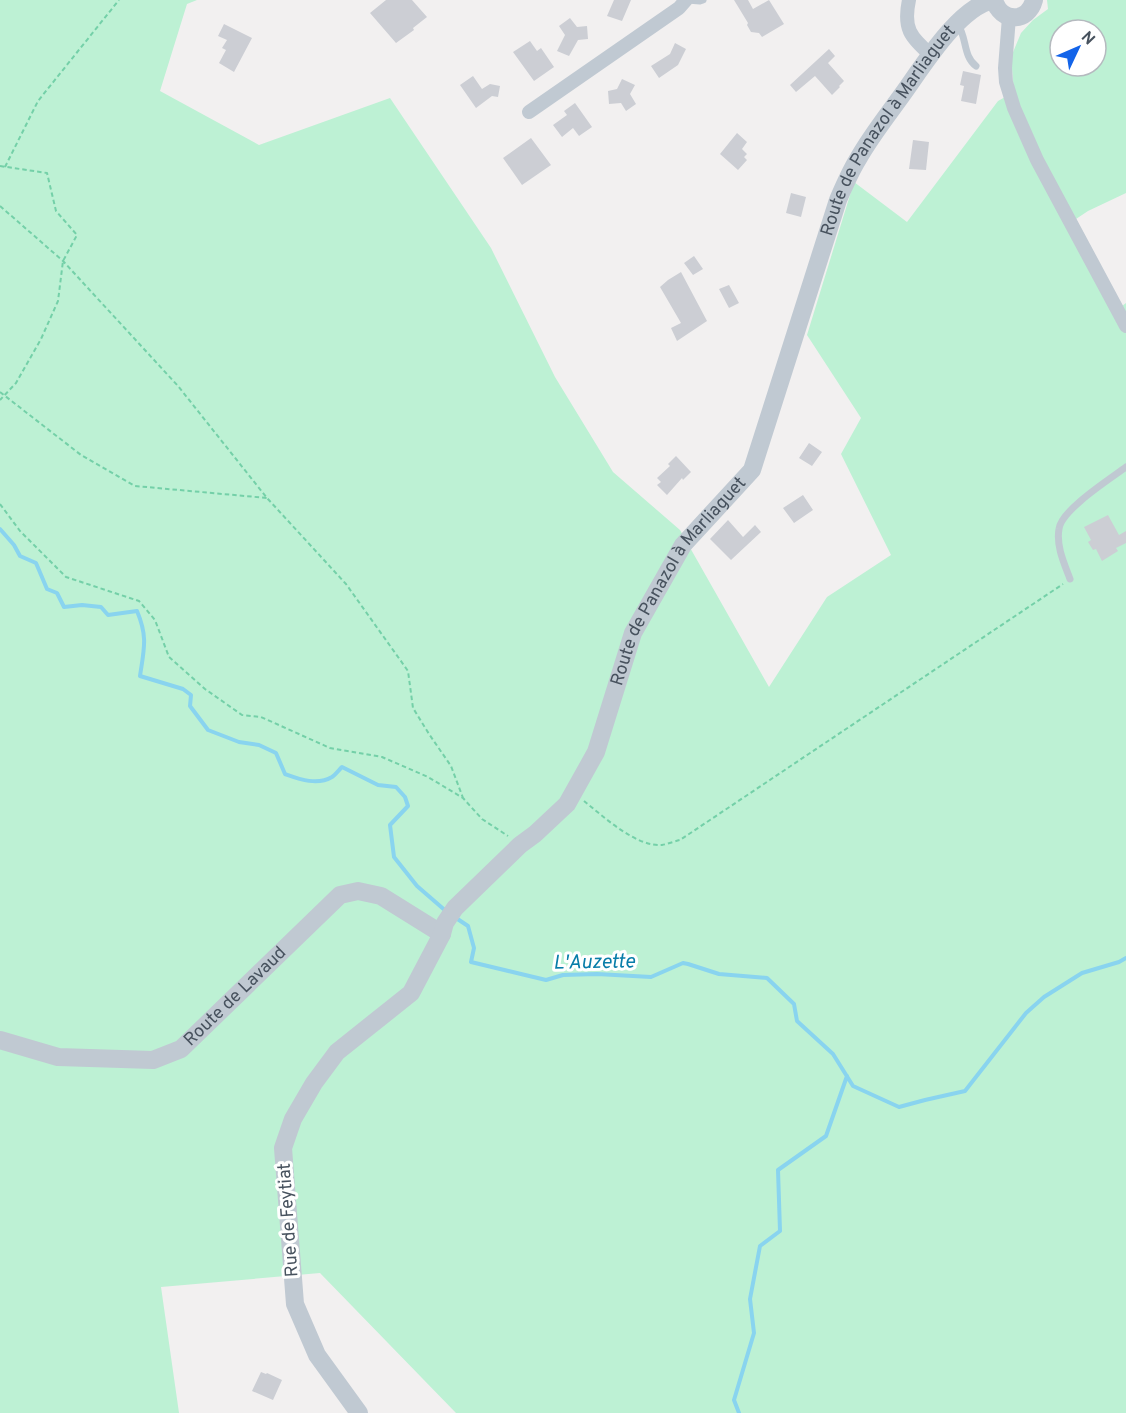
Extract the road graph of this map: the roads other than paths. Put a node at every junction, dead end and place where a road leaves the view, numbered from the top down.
1 (687, 0) edge
2 (704, 0) edge
3 (909, 0) edge
4 (993, 0) edge
5 (1034, 0) edge
6 (1009, 17) junction
7 (957, 23) junction
8 (931, 55) junction
9 (976, 66) dead end
10 (529, 112) dead end
11 (1126, 325) edge
12 (1126, 466) edge
13 (1070, 579) road end
14 (448, 922) junction
15 (0, 1040) edge
16 (359, 1413) edge

1 - 2 lane
1 - 10 street
3 - 8 street
4 - 6 street
4 - 7 street, Route de Panazol à Marliaguet
5 - 6 street
6 - 11 street
7 - 8 street, Route de Panazol à Marliaguet
7 - 9 lane
8 - 14 street, Route de Panazol à Marliaguet
12 - 13 lane
14 - 15 street, Route de Lavaud
14 - 16 street, Rue de Feytiat

